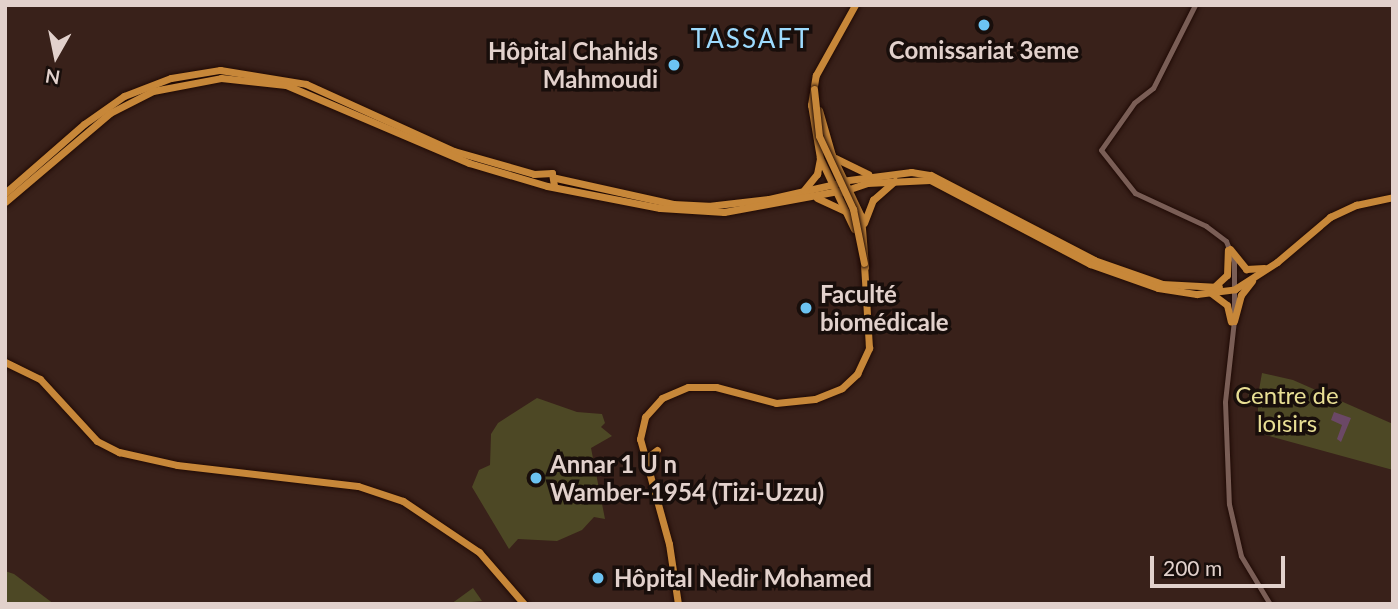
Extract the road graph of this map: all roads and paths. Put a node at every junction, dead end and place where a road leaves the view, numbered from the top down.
1 (855, 5) edge
2 (1195, 5) edge
3 (304, 88) junction
4 (814, 89) junction
5 (832, 155) junction
6 (820, 158) junction
7 (879, 175) junction
8 (544, 179) junction
9 (901, 179) junction
10 (555, 182) junction
11 (841, 185) junction
12 (801, 192) junction
13 (5, 193) edge
14 (1393, 197) edge
15 (809, 198) junction
16 (5, 202) edge
17 (850, 214) junction
18 (864, 227) junction
19 (1229, 250) junction
20 (1277, 262) junction
21 (864, 266) junction
22 (1258, 275) junction
23 (1233, 287) junction
24 (1209, 291) junction
25 (1232, 324) junction
26 (5, 362) edge
27 (657, 450) dead end
28 (645, 459) junction
29 (524, 604) edge
30 (678, 604) edge
31 (1270, 604) edge

1 - 4 main road
2 - 19 street
3 - 8 main road
3 - 13 main road
3 - 16 main road
4 - 5 main road
4 - 6 main road
4 - 21 main road, bridge
5 - 7 main road
5 - 11 main road
6 - 11 main road
6 - 12 main road
7 - 11 main road
7 - 24 main road
8 - 10 main road
8 - 10 main road
9 - 11 main road
9 - 18 main road
9 - 24 main road
10 - 12 main road
10 - 15 main road
11 - 12 main road
11 - 15 main road
11 - 17 main road
11 - 18 main road
14 - 20 main road
15 - 17 main road
17 - 21 main road
18 - 21 main road
19 - 20 main road
19 - 23 street
19 - 24 main road
20 - 22 main road
21 - 28 main road
22 - 23 main road
22 - 25 main road
23 - 24 main road
23 - 25 street
24 - 25 main road
25 - 31 street
26 - 29 main road
27 - 28 main road
28 - 30 main road

